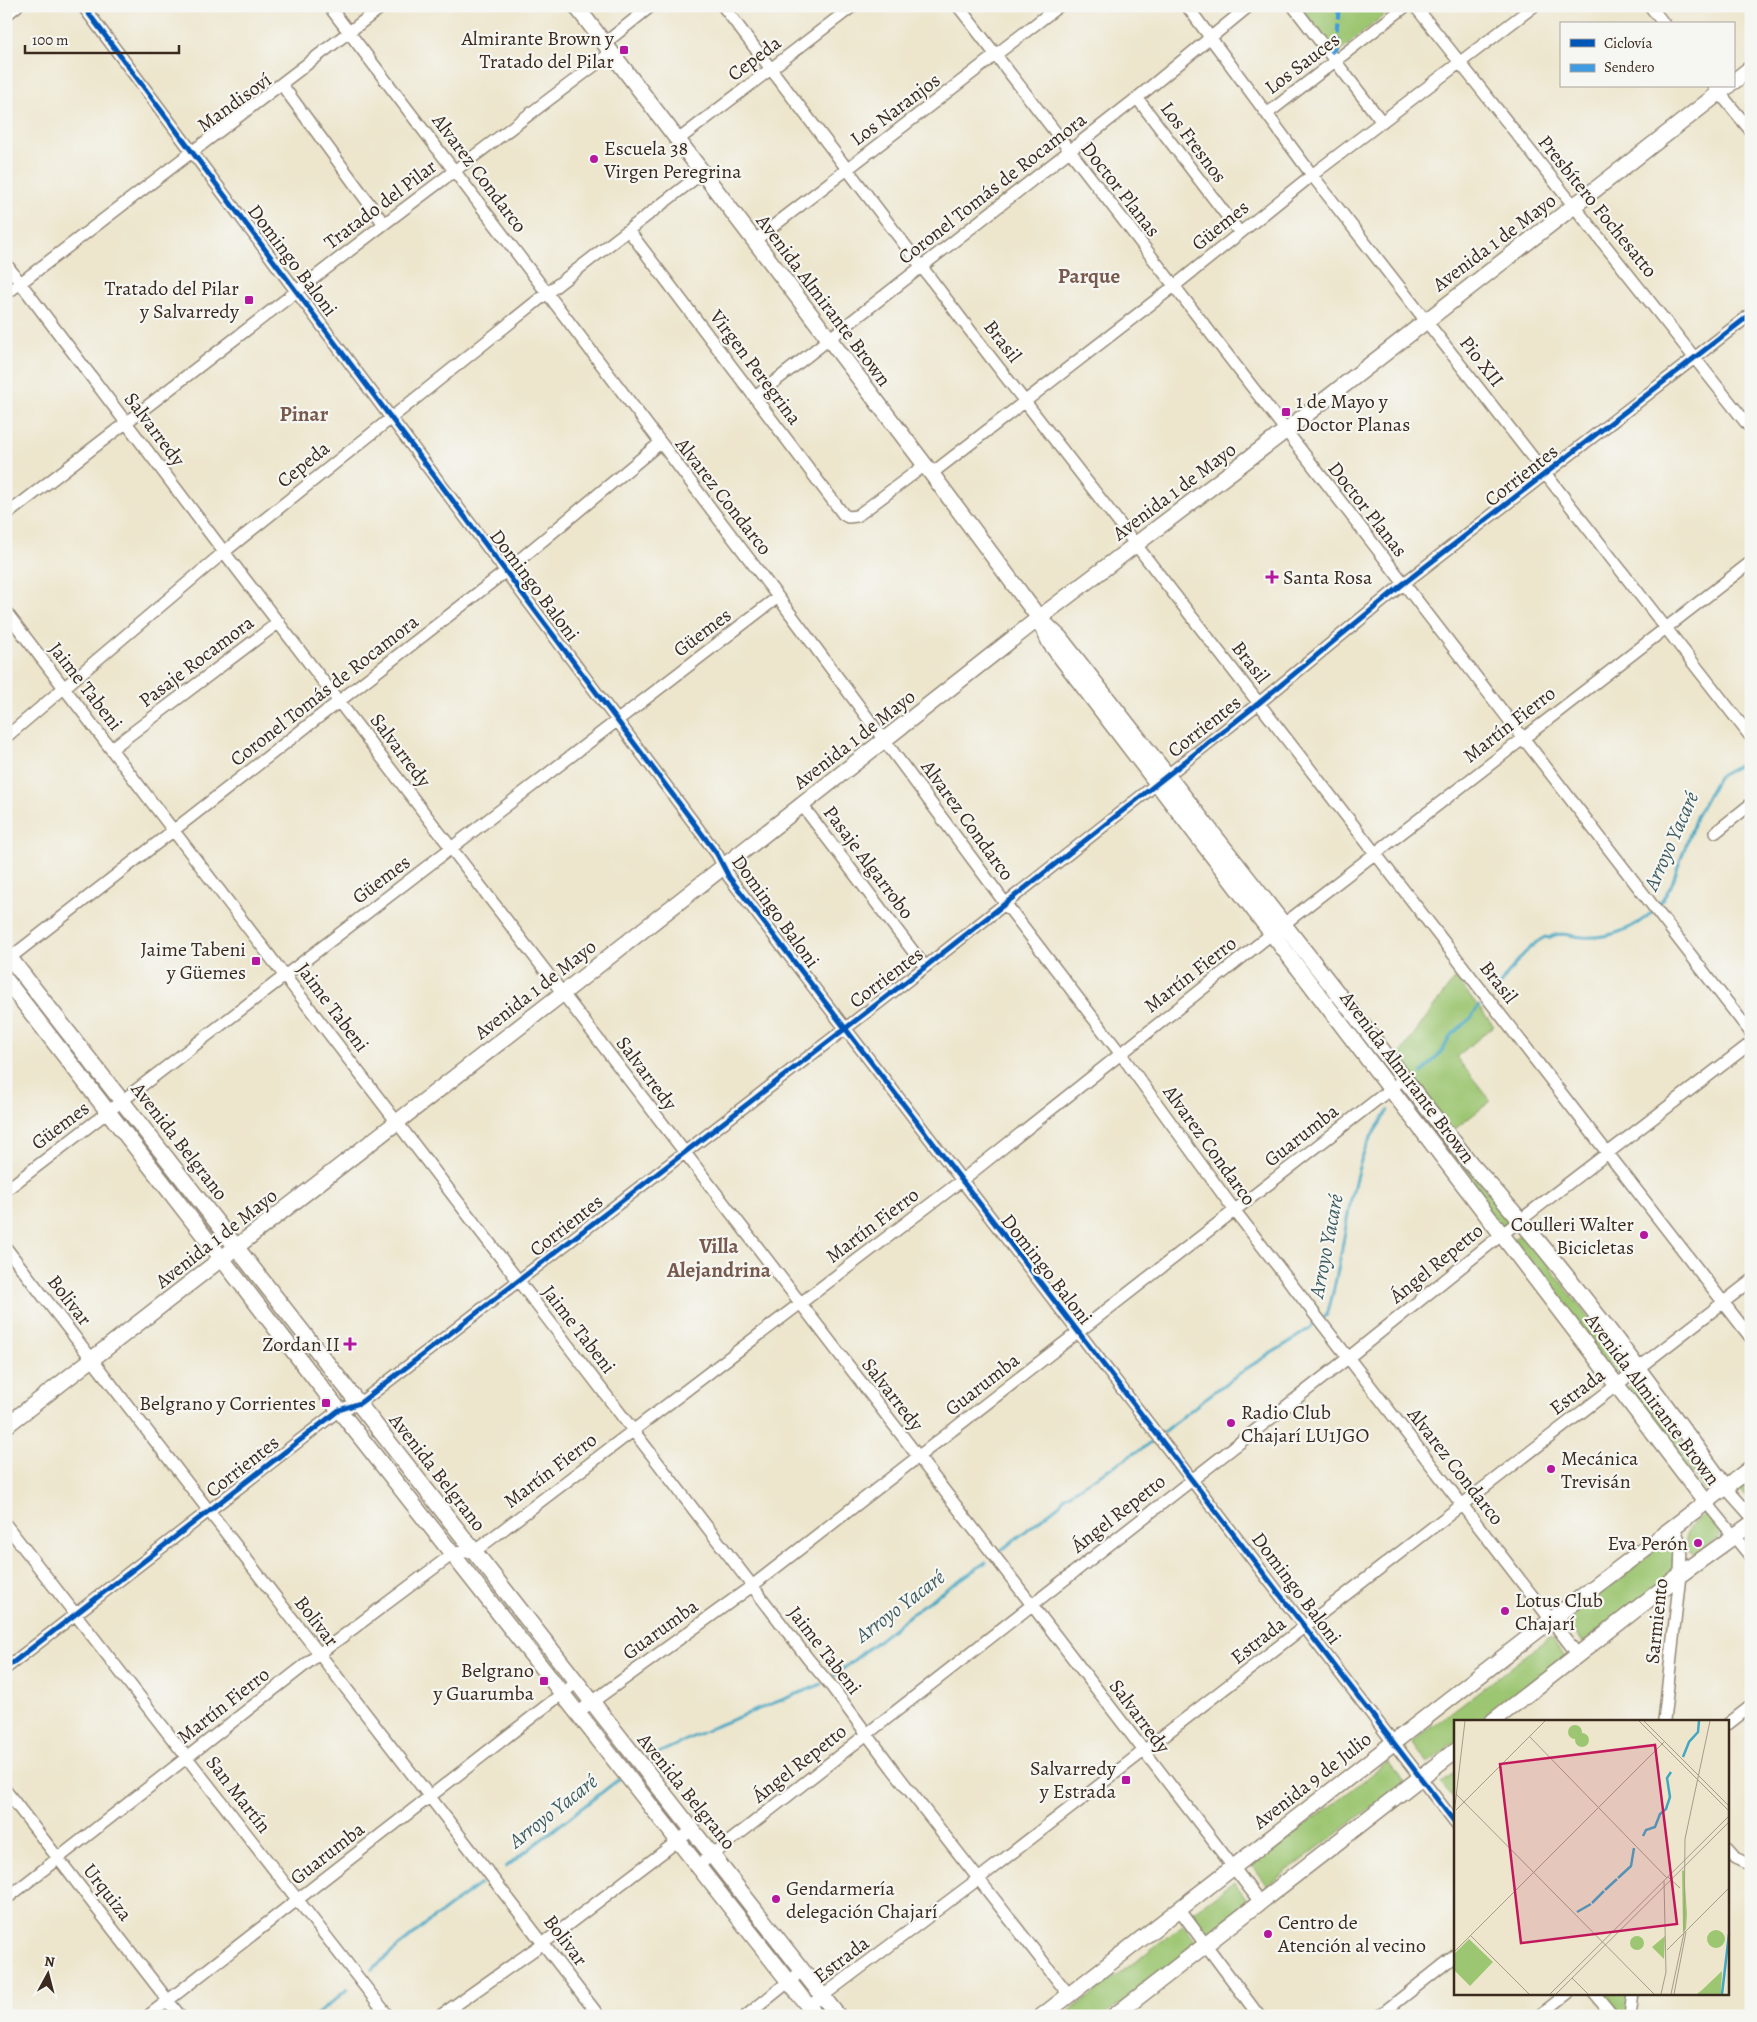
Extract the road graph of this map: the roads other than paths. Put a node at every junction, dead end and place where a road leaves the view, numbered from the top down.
1 (17, 6) edge
2 (83, 6) edge
3 (330, 6) edge
4 (383, 6) edge
5 (576, 6) edge
6 (651, 6) edge
7 (723, 6) edge
8 (853, 6) edge
9 (958, 6) edge
10 (1059, 6) edge
11 (1187, 6) edge
12 (1249, 6) edge
13 (1293, 6) edge
14 (1406, 6) edge
15 (1415, 6) edge
16 (1650, 6) edge
17 (1529, 8) edge
18 (6, 14) edge
19 (1662, 22) edge
20 (350, 32) junction
21 (1211, 38) junction
22 (609, 48) junction
23 (995, 56) junction
24 (1337, 61) junction
25 (1458, 62) junction
26 (1751, 68) edge
27 (771, 69) junction
28 (1734, 81) edge
29 (282, 86) junction
30 (1721, 88) edge
31 (1137, 98) junction
32 (1268, 113) junction
33 (1382, 122) junction
34 (1751, 132) edge
35 (678, 140) junction
36 (193, 150) junction
37 (1068, 152) junction
38 (847, 169) junction
39 (454, 171) junction
40 (702, 173) junction
41 (1312, 174) junction
42 (1574, 206) junction
43 (384, 224) junction
44 (629, 231) junction
45 (1240, 233) junction
46 (754, 241) junction
47 (6, 264) edge
48 (922, 267) junction
49 (21, 282) junction
50 (1173, 287) junction
51 (298, 291) junction
52 (547, 293) junction
53 (6, 294) edge
54 (1751, 314) edge
55 (1426, 320) junction
56 (829, 340) junction
57 (1695, 358) junction
58 (755, 397) junction
59 (1025, 400) junction
60 (391, 417) junction
61 (127, 423) junction
62 (1751, 429) edge
63 (1285, 431) junction
64 (660, 444) junction
65 (928, 470) junction
66 (1546, 474) junction
67 (6, 515) edge
68 (857, 516) joint
69 (1137, 545) junction
70 (224, 552) junction
71 (1751, 562) edge
72 (506, 571) junction
73 (1403, 584) junction
74 (778, 597) junction
75 (6, 612) edge
76 (1038, 618) junction
77 (279, 622) junction
78 (1664, 627) junction
79 (64, 690) junction
80 (340, 702) junction
81 (1259, 703) junction
82 (617, 720) junction
83 (6, 737) edge
84 (1751, 737) edge
85 (1522, 738) junction
86 (885, 740) junction
87 (111, 749) junction
88 (1161, 779) junction
89 (1751, 804) edge
90 (802, 805) junction
91 (174, 831) junction
92 (1716, 832) dead end
93 (452, 848) junction
94 (1375, 852) junction
95 (723, 865) junction
96 (1005, 903) junction
97 (1278, 928) junction
98 (8, 957) edge
99 (925, 966) junction
100 (285, 976) junction
101 (6, 980) edge
102 (563, 993) junction
103 (844, 1028) junction
104 (1751, 1033) edge
105 (1751, 1042) edge
106 (1120, 1053) junction
107 (1404, 1078) junction
108 (1391, 1088) junction
109 (122, 1100) junction
110 (109, 1112) junction
111 (397, 1122) junction
112 (683, 1152) junction
113 (1608, 1154) junction
114 (961, 1181) junction
115 (6, 1190) edge
116 (1235, 1211) junction
117 (1522, 1219) junction
118 (1501, 1235) junction
119 (237, 1246) junction
120 (6, 1248) edge
121 (223, 1258) junction
122 (519, 1281) junction
123 (1751, 1281) edge
124 (1723, 1302) junction
125 (799, 1304) junction
126 (1078, 1333) junction
127 (1751, 1338) edge
128 (1348, 1358) junction
129 (92, 1359) junction
130 (1638, 1368) junction
131 (1617, 1384) junction
132 (360, 1403) junction
133 (339, 1410) junction
134 (6, 1426) edge
135 (633, 1430) junction
136 (918, 1457) junction
137 (1751, 1468) edge
138 (1191, 1480) junction
139 (1726, 1488) junction
140 (1706, 1502) junction
141 (1461, 1504) junction
142 (209, 1511) junction
143 (1751, 1516) edge
144 (1751, 1524) edge
145 (6, 1525) edge
146 (1674, 1527) junction
147 (1734, 1537) junction
148 (475, 1551) junction
149 (454, 1553) junction
150 (1751, 1557) edge
151 (1680, 1575) junction
152 (752, 1586) junction
153 (1032, 1605) junction
154 (76, 1614) junction
155 (1551, 1620) junction
156 (1304, 1628) junction
157 (319, 1654) junction
158 (1578, 1655) junction
159 (6, 1668) edge
160 (577, 1682) junction
161 (562, 1695) junction
162 (591, 1701) junction
163 (1751, 1706) edge
164 (577, 1713) junction
165 (1494, 1720) edge
166 (1664, 1720) edge
167 (1730, 1722) edge
168 (866, 1735) junction
169 (1392, 1743) junction
170 (1143, 1752) junction
171 (1454, 1752) edge
172 (187, 1757) junction
173 (1420, 1778) junction
174 (6, 1791) edge
175 (429, 1797) junction
176 (1454, 1821) edge
177 (692, 1830) junction
178 (676, 1841) junction
179 (1730, 1852) edge
180 (712, 1854) junction
181 (58, 1858) junction
182 (1751, 1865) edge
183 (698, 1866) junction
184 (1233, 1868) junction
185 (978, 1880) junction
186 (6, 1899) edge
187 (298, 1899) junction
188 (1260, 1902) junction
189 (1180, 1909) junction
190 (544, 1942) junction
191 (1205, 1945) junction
192 (1454, 1957) edge
193 (803, 1970) junction
194 (789, 1982) junction
195 (1567, 1994) edge
196 (1595, 1994) edge
197 (1633, 1994) edge
198 (1069, 1995) junction
199 (823, 1997) junction
200 (168, 2000) junction
201 (812, 2011) edge
202 (1047, 2014) edge
203 (148, 2016) edge
204 (180, 2016) edge
205 (388, 2016) edge
206 (440, 2016) edge
207 (599, 2016) edge
208 (746, 2016) edge
209 (838, 2016) edge
210 (1114, 2016) edge
211 (1259, 2016) edge
212 (1379, 2016) edge
213 (1539, 2016) edge
214 (1613, 2016) edge
215 (1630, 2016) edge

1 - 18 street
2 - 36 street, Domingo Baloni
3 - 20 street, Alvarez Condarco
4 - 20 street, Mandisoví
5 - 22 main road, Avenida Almirante Brown
6 - 22 street, Tratado del Pilar
7 - 27 street, Brasil
8 - 27 street, Cepeda
9 - 23 street, Doctor Planas
10 - 23 street, Los Naranjos
11 - 21 street, Pio XII
12 - 21 street, Coronel Tomás de Rocamora
13 - 24 street
14 - 24 street, Los Sauces
15 - 25 street, Presbítero Fochesatto
16 - 19 street
17 - 25 street, Güemes
20 - 29 street, Mandisoví
20 - 39 street, Alvarez Condarco
21 - 31 street, Coronel Tomás de Rocamora
21 - 32 street, Pio XII
22 - 35 main road, Avenida Almirante Brown
22 - 39 street, Tratado del Pilar
23 - 37 street, Doctor Planas
23 - 38 street, Los Naranjos
24 - 32 street, Los Sauces
24 - 33 street
25 - 33 street, Güemes
25 - 42 street, Presbítero Fochesatto
26 - 28 main road
27 - 35 street, Cepeda
27 - 38 street, Brasil
29 - 36 street, Mandisoví
29 - 43 street
30 - 34 street
30 - 42 main road, Avenida 1 de Mayo
31 - 37 street, Coronel Tomás de Rocamora
31 - 45 street, Los Fresnos
32 - 41 street, Pio XII
33 - 41 street, Güemes
35 - 40 main road, Avenida Almirante Brown
36 - 49 street, Mandisoví
36 - 51 street, Domingo Baloni
37 - 48 street, Coronel Tomás de Rocamora
37 - 50 street, Doctor Planas
38 - 46 street, Los Naranjos
38 - 48 street, Brasil
39 - 43 street, Tratado del Pilar
39 - 52 street, Alvarez Condarco
40 - 44 street, Cepeda
40 - 46 main road, Avenida Almirante Brown
41 - 45 street, Güemes
41 - 55 street, Pio XII
42 - 55 main road, Avenida 1 de Mayo
42 - 57 street, Presbítero Fochesatto
43 - 51 street, Tratado del Pilar
44 - 52 street, Cepeda
44 - 58 street, Virgen Peregrina
45 - 50 street, Güemes
46 - 56 main road, Avenida Almirante Brown
47 - 49 street, Salvarredy
48 - 56 street, Coronel Tomás de Rocamora
48 - 59 street, Brasil
49 - 53 street, Mandisoví
49 - 61 street, Salvarredy
50 - 59 street, Güemes
50 - 63 street, Doctor Planas
51 - 60 street, Domingo Baloni
51 - 61 street, Tratado del Pilar
52 - 60 street, Cepeda
52 - 64 street, Alvarez Condarco
54 - 57 street, Corrientes
55 - 63 main road, Avenida 1 de Mayo
55 - 66 street, Pio XII
56 - 58 street, Coronel Tomás de Rocamora
56 - 65 main road, Avenida Almirante Brown
57 - 62 street, Presbítero Fochesatto
57 - 66 street, Corrientes
58 - 68 street, Virgen Peregrina
59 - 65 street, Güemes
59 - 69 street, Brasil
60 - 70 street, Cepeda
60 - 72 street, Domingo Baloni
61 - 67 street, Tratado del Pilar
61 - 70 street, Salvarredy
63 - 69 main road, Avenida 1 de Mayo
63 - 73 street, Doctor Planas
64 - 72 street, Coronel Tomás de Rocamora
64 - 74 street, Alvarez Condarco
65 - 68 street, Güemes
65 - 76 main road, Avenida Almirante Brown
66 - 73 street, Corrientes
66 - 78 street, Pio XII
69 - 76 main road, Avenida 1 de Mayo
69 - 81 street, Brasil
70 - 77 street, Salvarredy
70 - 79 street, Cepeda
71 - 78 street, Martín Fierro
72 - 80 street, Coronel Tomás de Rocamora
72 - 82 street, Domingo Baloni
73 - 81 street, Corrientes
73 - 85 street, Doctor Planas
74 - 82 street, Güemes
74 - 86 street, Alvarez Condarco
75 - 79 street, Jaime Tabeni
76 - 86 main road, Avenida 1 de Mayo
76 - 88 main road, Avenida Almirante Brown
77 - 80 street, Salvarredy
77 - 87 street, Pasaje Rocamora
78 - 84 street, Pio XII
78 - 85 street, Martín Fierro
79 - 83 street, Cepeda
79 - 87 street, Jaime Tabeni
80 - 91 street, Coronel Tomás de Rocamora
80 - 93 street, Salvarredy
81 - 88 street, Corrientes
81 - 94 street, Brasil
82 - 93 street, Güemes
82 - 95 street, Domingo Baloni
85 - 94 street, Martín Fierro
85 - 104 street, Doctor Planas
86 - 90 main road, Avenida 1 de Mayo
86 - 96 street, Alvarez Condarco
87 - 91 street, Jaime Tabeni
88 - 96 street, Corrientes
88 - 97 main road, Avenida Almirante Brown
89 - 92 street
90 - 95 main road, Avenida 1 de Mayo
90 - 99 street, Pasaje Algarrobo
91 - 98 street, Coronel Tomás de Rocamora
91 - 100 street, Jaime Tabeni
93 - 100 street, Güemes
93 - 102 street, Salvarredy
94 - 97 street, Martín Fierro
94 - 113 street, Brasil
95 - 102 main road, Avenida 1 de Mayo
95 - 103 street, Domingo Baloni
96 - 99 street, Corrientes
96 - 106 street, Alvarez Condarco
97 - 106 street, Martín Fierro
97 - 107 main road, Avenida Almirante Brown
97 - 108 main road, Avenida Almirante Brown
98 - 109 main road, Avenida Belgrano
99 - 103 street, Corrientes
100 - 109 street, Güemes
100 - 111 street, Jaime Tabeni
101 - 110 main road, Avenida Belgrano
102 - 111 main road, Avenida 1 de Mayo
102 - 112 street, Salvarredy
103 - 112 street, Corrientes
103 - 114 street, Domingo Baloni
105 - 113 street, Ángel Repetto
106 - 114 street, Martín Fierro
106 - 116 street, Alvarez Condarco
107 - 108 street, Guarumba
107 - 117 main road, Avenida Almirante Brown
108 - 116 street, Guarumba
108 - 118 main road, Avenida Almirante Brown
109 - 110 street, Güemes
109 - 119 main road, Avenida Belgrano
110 - 115 street, Güemes
110 - 121 main road, Avenida Belgrano
111 - 119 main road, Avenida 1 de Mayo
111 - 122 street, Jaime Tabeni
112 - 122 street, Corrientes
112 - 125 street, Salvarredy
113 - 117 street, Ángel Repetto
113 - 124 street, Brasil
114 - 125 street, Martín Fierro
114 - 126 street, Domingo Baloni
116 - 126 street, Guarumba
116 - 128 street, Alvarez Condarco
117 - 118 street, Ángel Repetto
117 - 130 main road, Avenida Almirante Brown
118 - 128 street, Ángel Repetto
118 - 131 main road, Avenida Almirante Brown
119 - 121 main road, Avenida 1 de Mayo
119 - 132 main road, Avenida Belgrano
120 - 129 street, Bolivar
121 - 129 main road, Avenida 1 de Mayo
121 - 133 main road, Avenida Belgrano
122 - 132 street, Corrientes
122 - 135 street, Jaime Tabeni
123 - 124 street, Estrada
124 - 127 street, Brasil
124 - 130 street, Estrada
125 - 135 street, Martín Fierro
125 - 136 street, Salvarredy
126 - 136 street, Guarumba
126 - 138 street, Domingo Baloni
128 - 138 street, Ángel Repetto
128 - 141 street, Alvarez Condarco
129 - 134 main road, Avenida 1 de Mayo
129 - 142 street, Bolivar
130 - 131 street, Estrada
130 - 139 main road, Avenida Almirante Brown
131 - 140 main road, Avenida Almirante Brown
131 - 141 street, Estrada
132 - 133 street, Corrientes
132 - 148 main road, Avenida Belgrano
133 - 142 street, Corrientes
133 - 149 main road, Avenida Belgrano
135 - 148 street, Martín Fierro
135 - 152 street, Jaime Tabeni
136 - 152 street, Guarumba
136 - 153 street, Salvarredy
137 - 139 main road, Avenida 9 de Julio
138 - 153 street, Ángel Repetto
138 - 156 street, Domingo Baloni
139 - 140 main road, Avenida 9 de Julio
139 - 143 street, Avenida Almirante Brown
140 - 146 main road, Avenida 9 de Julio
140 - 147 street, Avenida Almirante Brown
141 - 155 street, Alvarez Condarco
141 - 156 street, Estrada
142 - 154 street, Corrientes
142 - 157 street, Bolivar
144 - 147 main road
145 - 154 street, San Martín
146 - 151 street, Sarmiento
146 - 155 main road, Avenida 9 de Julio
147 - 150 street, Avenida Almirante Brown
147 - 151 main road
148 - 149 street
148 - 160 main road, Avenida Belgrano
149 - 157 street, Martín Fierro
149 - 161 main road, Avenida Belgrano
151 - 158 main road
151 - 166 street, Sarmiento
152 - 162 street, Guarumba
152 - 168 street, Jaime Tabeni
153 - 168 street, Ángel Repetto
153 - 170 street, Salvarredy
154 - 159 street, Corrientes
154 - 172 street, San Martín
155 - 158 street, Alvarez Condarco
155 - 169 main road, Avenida 9 de Julio
156 - 169 street, Domingo Baloni
156 - 170 street, Estrada
157 - 172 street, Martín Fierro
157 - 175 street, Bolivar
158 - 165 main road
160 - 161 street, Guarumba
160 - 162 main road, Avenida Belgrano
161 - 164 main road, Avenida Belgrano
161 - 175 street, Guarumba
162 - 164 street, Guarumba
162 - 177 main road, Avenida Belgrano
163 - 167 street
164 - 178 main road, Avenida Belgrano
168 - 180 street, Ángel Repetto
168 - 185 street, Jaime Tabeni
169 - 173 street, Domingo Baloni
169 - 184 main road, Avenida 9 de Julio
170 - 184 street, Salvarredy
170 - 185 street, Estrada
171 - 173 main road
172 - 181 street, Martín Fierro
172 - 187 street, San Martín
173 - 176 street, Domingo Baloni
173 - 188 main road
174 - 181 street, Urquiza
175 - 187 street, Guarumba
175 - 190 street, Bolivar
177 - 178 street
177 - 180 main road, Avenida Belgrano
178 - 183 main road, Avenida Belgrano
178 - 190 street
179 - 182 street
180 - 183 street, Ángel Repetto
180 - 193 main road, Avenida Belgrano
181 - 186 street, Martín Fierro
181 - 200 street, Urquiza
183 - 194 main road, Avenida Belgrano
184 - 188 street, Salvarredy
184 - 189 main road, Avenida 9 de Julio
185 - 198 street, Jaime Tabeni
185 - 199 street, Estrada
187 - 200 street, Guarumba
187 - 205 street, San Martín
188 - 191 main road
189 - 191 street
189 - 198 main road, Avenida 9 de Julio
190 - 206 street
190 - 207 street, Bolivar
191 - 210 main road
191 - 211 street
192 - 212 street
193 - 194 street, Estrada
193 - 199 main road, Avenida Belgrano
194 - 201 main road, Avenida Belgrano
194 - 208 street, Estrada
195 - 213 street
196 - 214 street
197 - 215 street
198 - 202 main road, Avenida 9 de Julio
199 - 201 street, Estrada
199 - 209 main road, Avenida Belgrano
200 - 203 street, Guarumba
200 - 204 street, Urquiza

